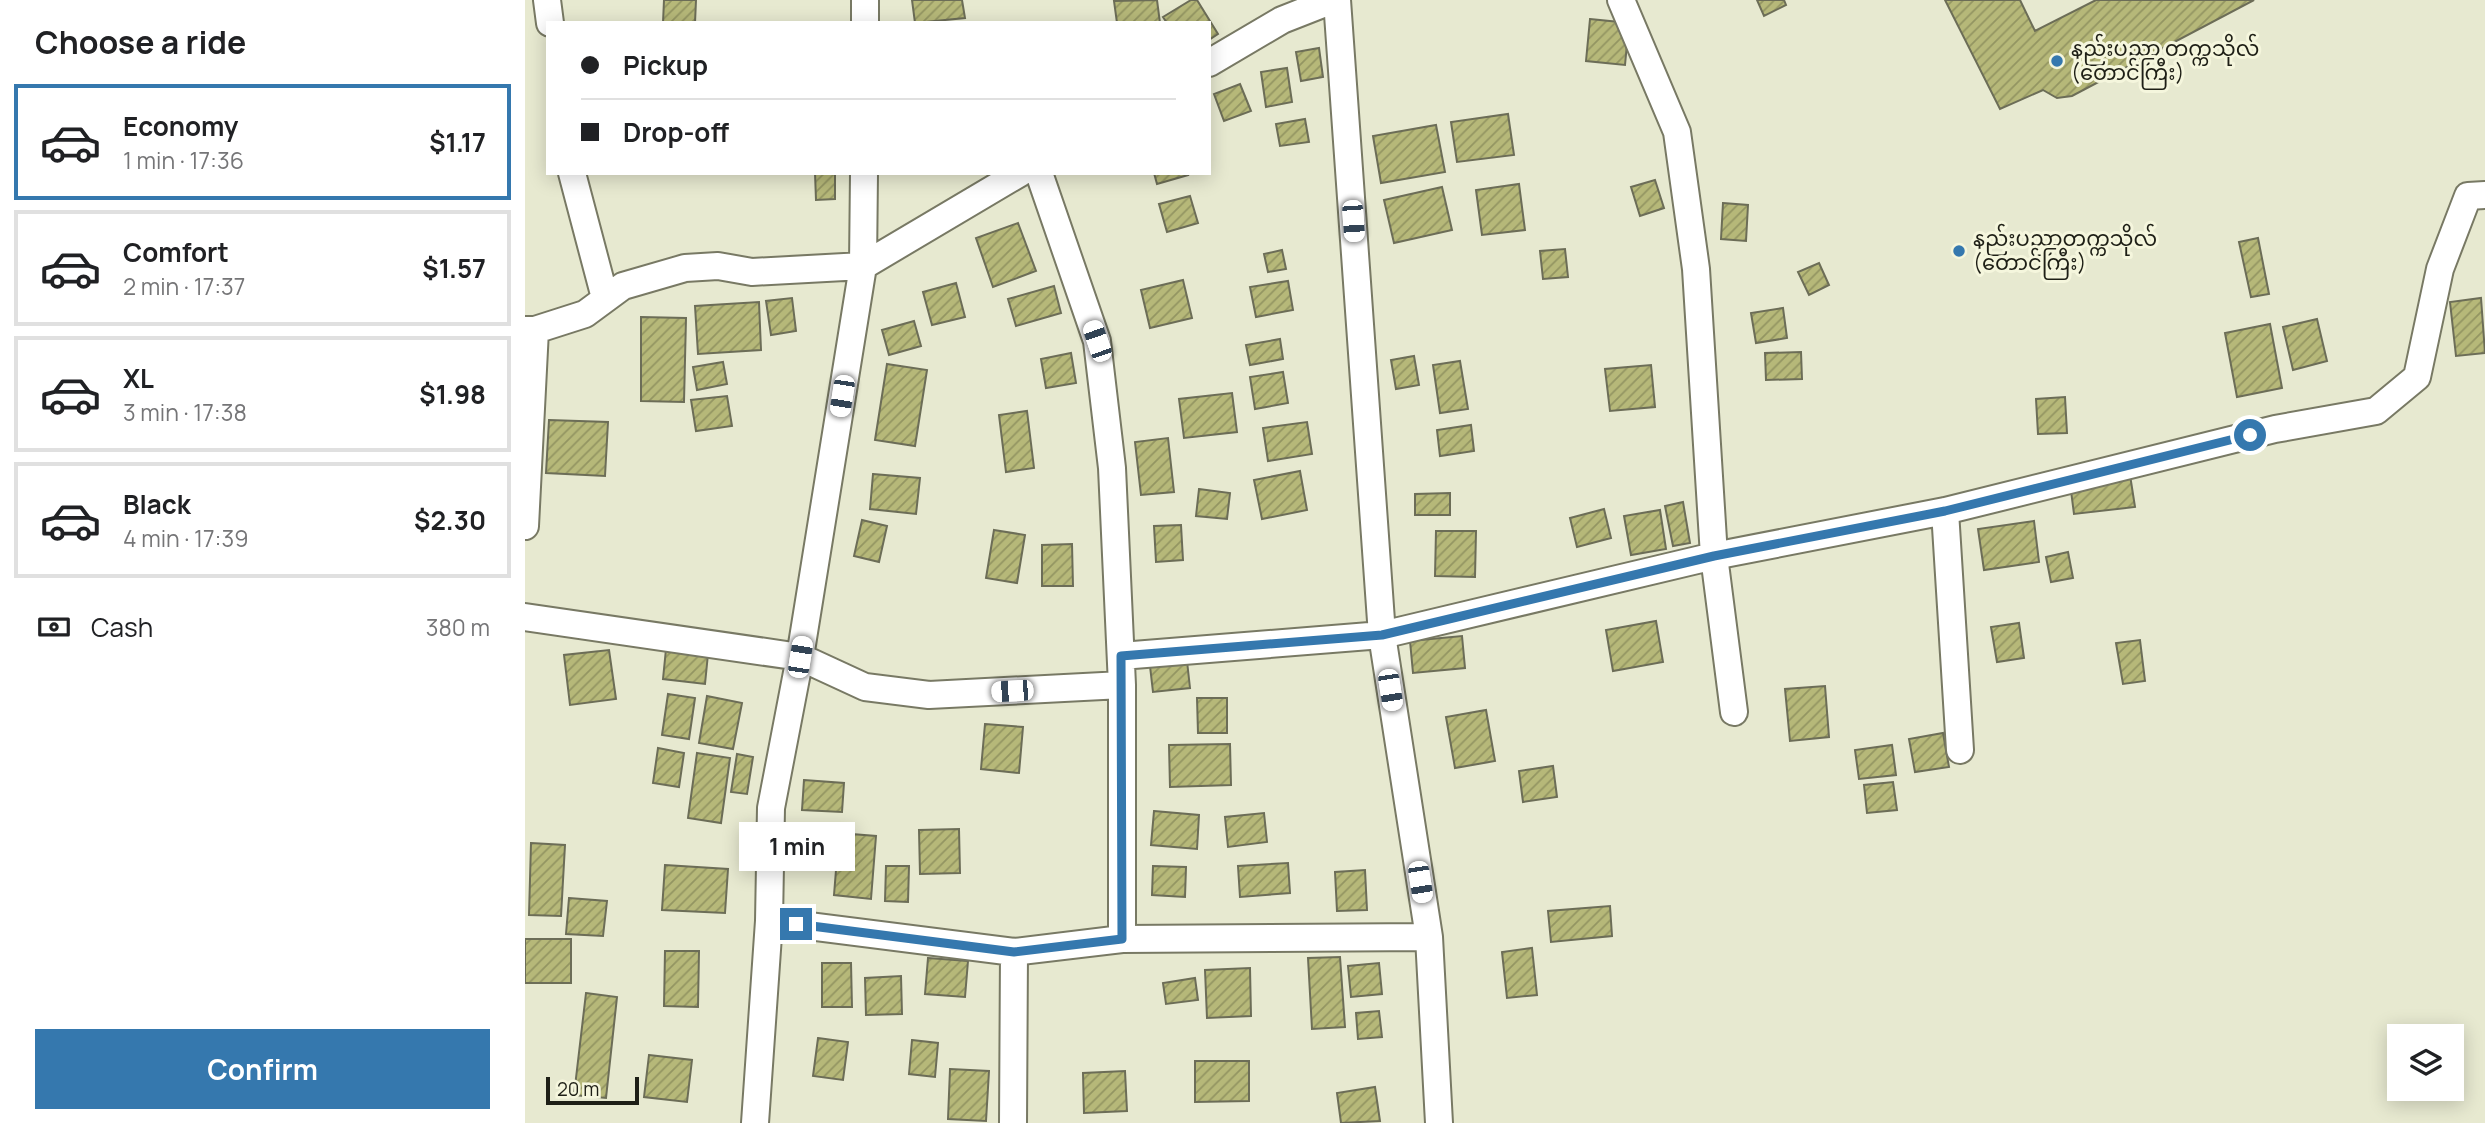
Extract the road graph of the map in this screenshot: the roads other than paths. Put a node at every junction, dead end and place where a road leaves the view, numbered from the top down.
1 (547, 0) edge
2 (866, 0) edge
3 (1335, 0) edge
4 (1621, 0) edge
5 (1279, 10) edge
6 (549, 21) edge
7 (865, 21) edge
8 (1211, 61) edge
9 (573, 175) edge
10 (864, 175) edge
11 (1017, 175) edge
12 (1040, 175) edge
13 (2485, 195) edge
14 (863, 266) junction
15 (605, 298) junction
16 (530, 330) edge
17 (1945, 511) junction
18 (525, 526) edge
19 (1714, 556) junction
20 (525, 617) edge
21 (1382, 635) junction
22 (1121, 656) junction
23 (800, 657) junction
24 (1122, 685) junction
25 (1734, 712) dead end
26 (1960, 750) dead end
27 (769, 920) junction
28 (1429, 937) junction
29 (1122, 939) junction
30 (1014, 952) junction
31 (755, 1123) edge
32 (1013, 1123) edge
33 (1439, 1123) edge

1 - 6 street
2 - 7 street
3 - 5 street
3 - 21 street
4 - 19 street
5 - 8 street
9 - 15 street
10 - 14 street
11 - 14 street
12 - 22 street
13 - 17 street
14 - 15 street
14 - 23 street
15 - 16 street
16 - 18 street
17 - 19 street
17 - 26 street
19 - 21 street
19 - 25 street
20 - 23 street
21 - 22 street
21 - 28 street
22 - 24 street
23 - 24 street
23 - 27 street
24 - 29 street
27 - 30 street
27 - 31 street
28 - 29 street
28 - 33 street
29 - 30 street
30 - 32 street

